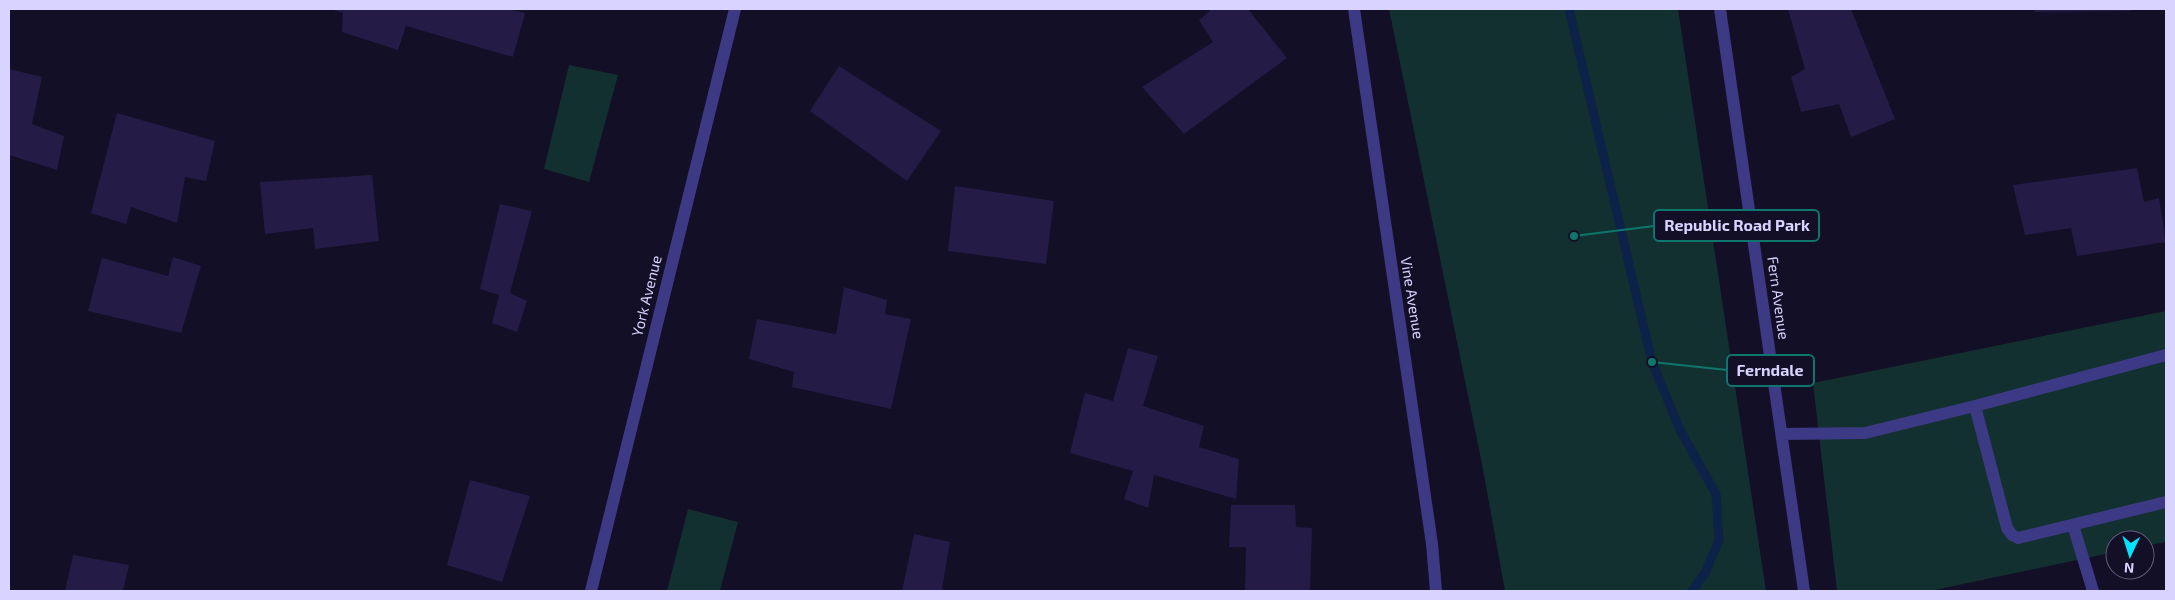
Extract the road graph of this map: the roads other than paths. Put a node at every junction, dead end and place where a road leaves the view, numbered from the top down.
1 (736, 9) edge
2 (1354, 9) edge
3 (1720, 9) edge
4 (2166, 355) edge
5 (1975, 406) junction
6 (1782, 434) junction
7 (2166, 502) edge
8 (2073, 525) junction
9 (590, 591) edge
10 (1436, 591) edge
11 (1804, 591) edge
12 (2093, 591) edge

1 - 9 street, York Avenue
2 - 10 street, Vine Avenue
3 - 6 street, Fern Avenue
4 - 5 street
5 - 6 street
5 - 8 street
6 - 11 street, Fern Avenue
7 - 8 street
8 - 12 street

